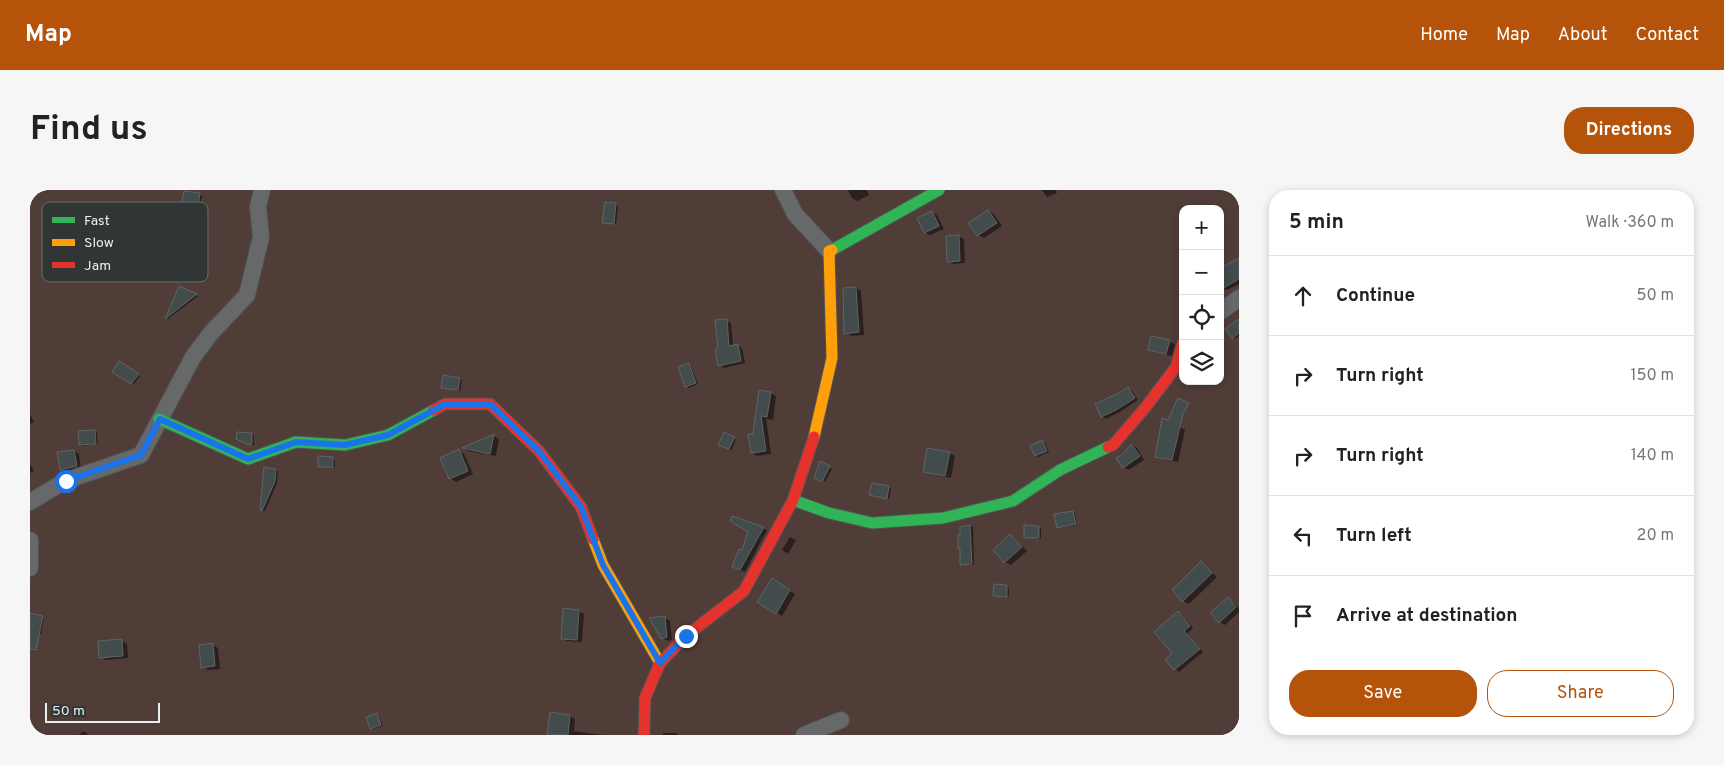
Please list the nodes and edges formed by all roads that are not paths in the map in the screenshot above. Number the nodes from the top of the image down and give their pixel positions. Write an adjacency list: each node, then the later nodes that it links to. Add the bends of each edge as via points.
1 (262, 190): 8 (street, via 258,207 261,237 247,295 193,357)
2 (783, 190): 4 (street, via 795,214)
3 (939, 190): 4 (street)
4 (829, 251): 9 (street, via 832,358 813,442)
5 (1239, 298): 6 (street)
6 (1224, 309)
7 (1179, 357): 9 (street, via 1176,367 1113,445 1060,470 1013,501 943,518 872,523)
8 (160, 419): 10 (street, via 141,455 66,481); 13 (street, via 248,459 296,442 345,445 388,435 445,404 490,404 539,451 581,507 603,565)
9 (793, 500): 13 (street, via 744,591 686,636)
10 (30, 502)
11 (30, 540): 12 (street)
12 (30, 568)
13 (660, 663): 15 (street, via 645,698)
14 (841, 720): 16 (street)
15 (644, 735)
16 (804, 735)

